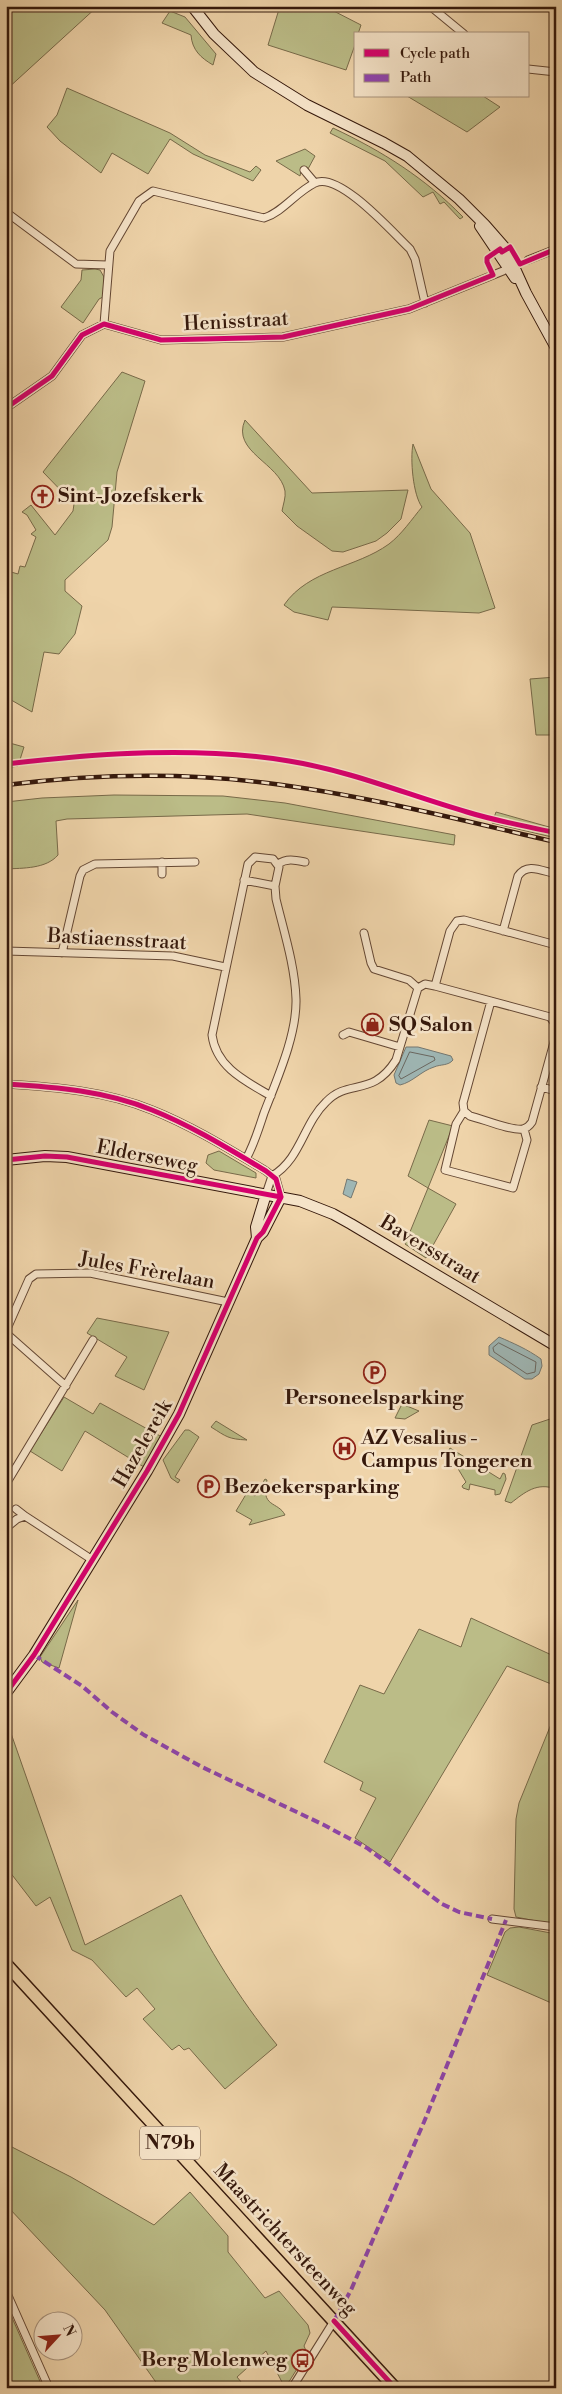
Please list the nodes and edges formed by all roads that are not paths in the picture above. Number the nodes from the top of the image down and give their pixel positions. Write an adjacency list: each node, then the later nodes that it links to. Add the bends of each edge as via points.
1 (192, 6): 9 (main road, via 214,34 254,72 307,104 407,156 442,183)
2 (430, 6): 3 (street)
3 (462, 32)
4 (530, 69): 5 (street)
5 (555, 73)
6 (304, 170): 7 (street)
7 (315, 183): 12 (street, via 264,218 161,192 146,194 110,251); 15 (street, via 329,182 359,198 410,249)
8 (6, 212): 12 (street, via 76,264)
9 (473, 215): 14 (main road); 14 (main road, via 506,249)
10 (556, 249): 11 (street)
11 (528, 260)
12 (108, 265): 16 (street)
13 (503, 271): 15 (street, Henisstraat)
14 (526, 294): 17 (main road)
15 (425, 303): 16 (street, Henisstraat, via 284,337 161,340)
16 (104, 324): 18 (street, via 82,335 52,376)
17 (556, 348)
18 (6, 408)
19 (162, 862): 20 (street); 23 (street); 31 (street, via 95,864 83,870)
20 (195, 862)
21 (305, 862): 22 (street, via 292,859)
22 (278, 864): 25 (street, via 273,859 252,858); 26 (street)
23 (162, 874)
24 (556, 874): 27 (street, via 529,867 521,871)
25 (244, 880): 26 (street); 32 (street)
26 (275, 886): 43 (street, via 296,1001 294,1027)
27 (503, 931): 29 (street); 33 (street, via 464,920 456,921)
28 (364, 933): 34 (street, via 374,969 409,980)
29 (556, 945)
30 (6, 951): 31 (street, Bastiaensstraat)
31 (62, 952): 32 (street, Bastiaensstraat, via 172,956)
32 (225, 967): 43 (street, via 214,1024 214,1046 225,1066)
33 (434, 986): 34 (street, via 425,984); 35 (street)
34 (418, 988): 39 (street)
35 (491, 1001): 36 (street, via 550,1017); 44 (street, via 462,1103)
36 (556, 1025)
37 (343, 1035): 39 (street, via 349,1032)
38 (556, 1035): 41 (street)
39 (400, 1047): 48 (street, via 396,1060 380,1079 368,1086 335,1094 326,1101 291,1160)
40 (6, 1084): 46 (street, via 73,1088 150,1108)
41 (541, 1087): 42 (street); 45 (street, via 532,1122)
42 (556, 1091)
43 (271, 1096): 46 (street)
44 (464, 1111): 45 (street, via 470,1116); 45 (street, via 456,1124 445,1170 513,1188 527,1140)
45 (524, 1129)
46 (246, 1159): 48 (street)
47 (6, 1160): 49 (main road, Elderseweg, via 66,1157)
48 (272, 1176): 49 (street); 50 (street)
49 (266, 1194): 50 (main road, Elderseweg); 51 (main road, Hazelereik, via 256,1227)
50 (281, 1197): 51 (main road, Hazelereik); 55 (main road, Baversstraat, via 333,1214)
51 (257, 1238): 52 (main road, Hazelereik)
52 (228, 1302): 53 (street, Jules Frèrelaan, via 90,1274 36,1274 29,1279); 61 (main road, Hazelereik, via 179,1414)
53 (6, 1332): 56 (street, Jules Frèrelaan)
54 (93, 1340): 56 (street)
55 (556, 1346)
56 (66, 1386): 57 (street)
57 (6, 1484)
58 (16, 1509): 59 (street)
59 (25, 1516): 60 (street); 61 (street)
60 (6, 1528)
61 (92, 1559): 62 (main road, Hazelereik, via 34,1655)
62 (6, 1693)
63 (492, 1918): 64 (street)
64 (556, 1928)
65 (6, 1964): 67 (main road, Maastrichtersteenweg / N79b)
66 (6, 2291): 68 (street)
67 (334, 2321): 69 (street); 70 (main road, Maastrichtersteenweg)
68 (49, 2388)
69 (292, 2388)
70 (395, 2388)

